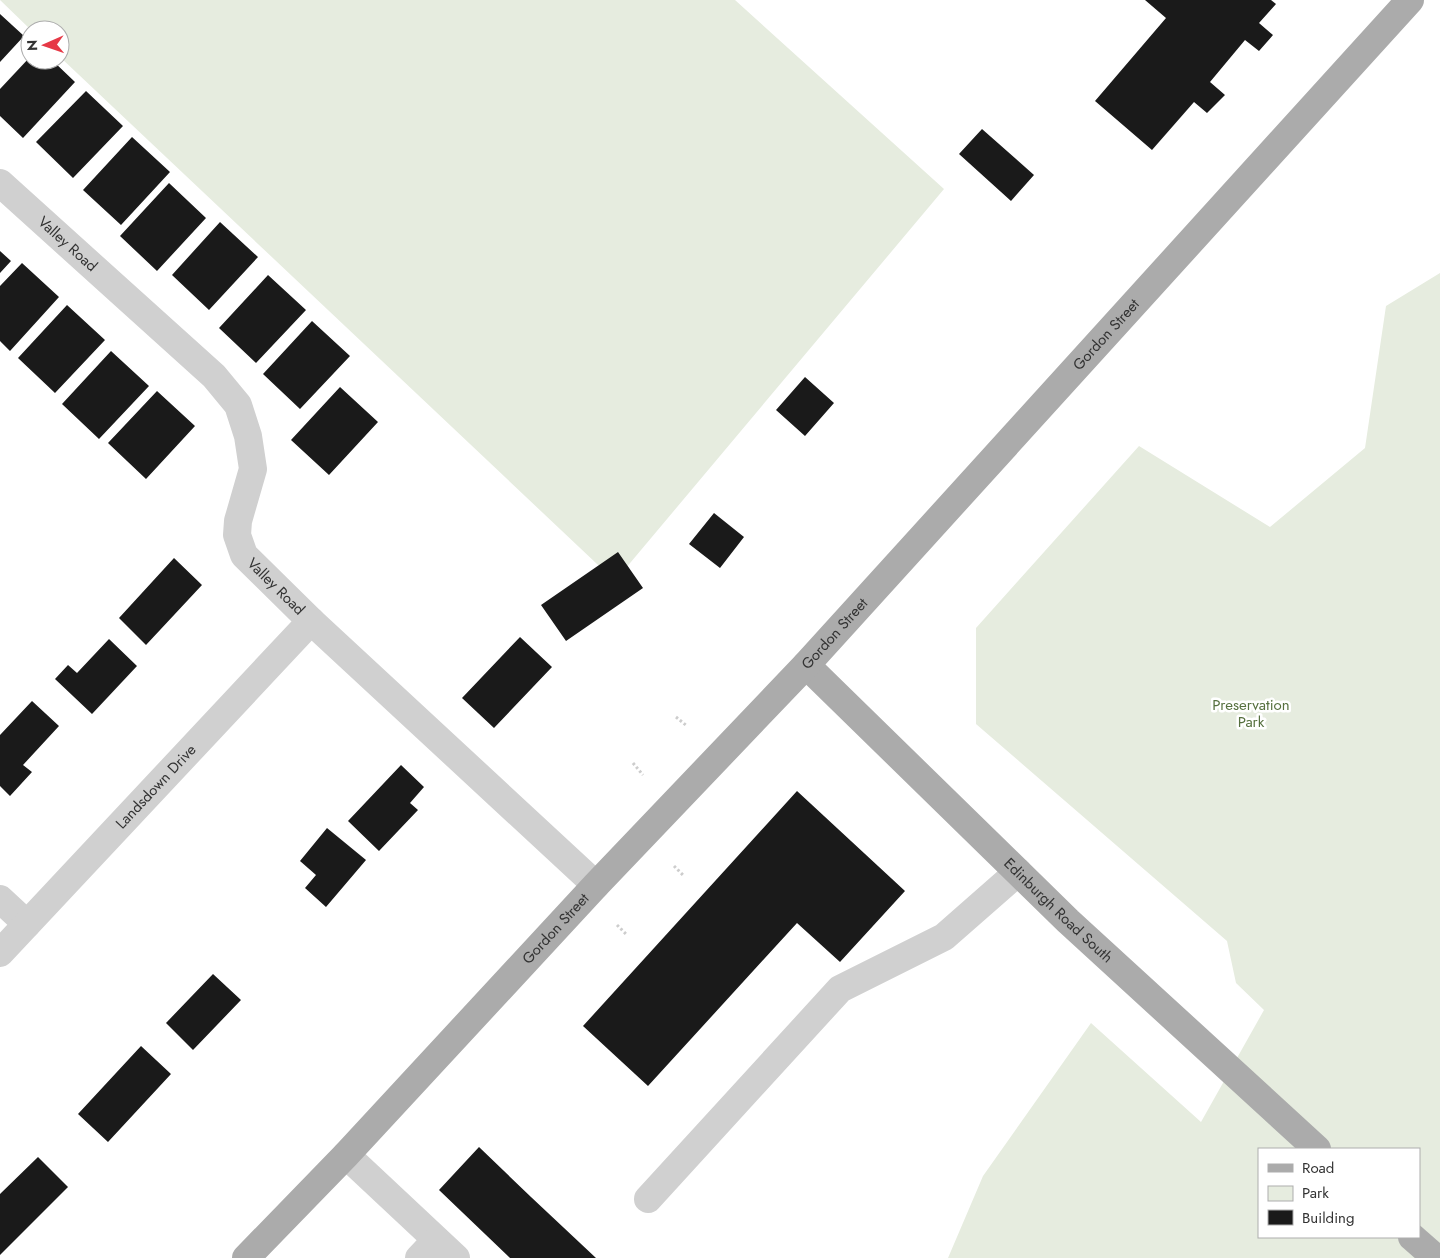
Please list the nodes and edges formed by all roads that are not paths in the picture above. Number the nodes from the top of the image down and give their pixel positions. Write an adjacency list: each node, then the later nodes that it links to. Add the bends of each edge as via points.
1 (1410, 0): 4 (main road, Gordon Street)
2 (0, 183): 3 (street, Valley Road, via 214,376 238,404 248,436 253,469 237,535 244,555)
3 (311, 621): 6 (street, Valley Road); 8 (street, Landsdown Drive)
4 (806, 665): 5 (main road, Edinburgh Road South); 6 (main road, Gordon Street)
5 (1018, 872): 10 (main road, Edinburgh Road South); 12 (street, via 944,936 840,989)
6 (596, 885): 11 (main road, Gordon Street)
7 (0, 899): 8 (street)
8 (26, 924): 9 (street, Landsdown Drive)
9 (0, 953)
10 (1316, 1148)
11 (346, 1155): 14 (street); 15 (main road, Gordon Street)
12 (648, 1199)
13 (1413, 1238): 16 (main road)
14 (437, 1252)
15 (246, 1258)
16 (1436, 1258)

